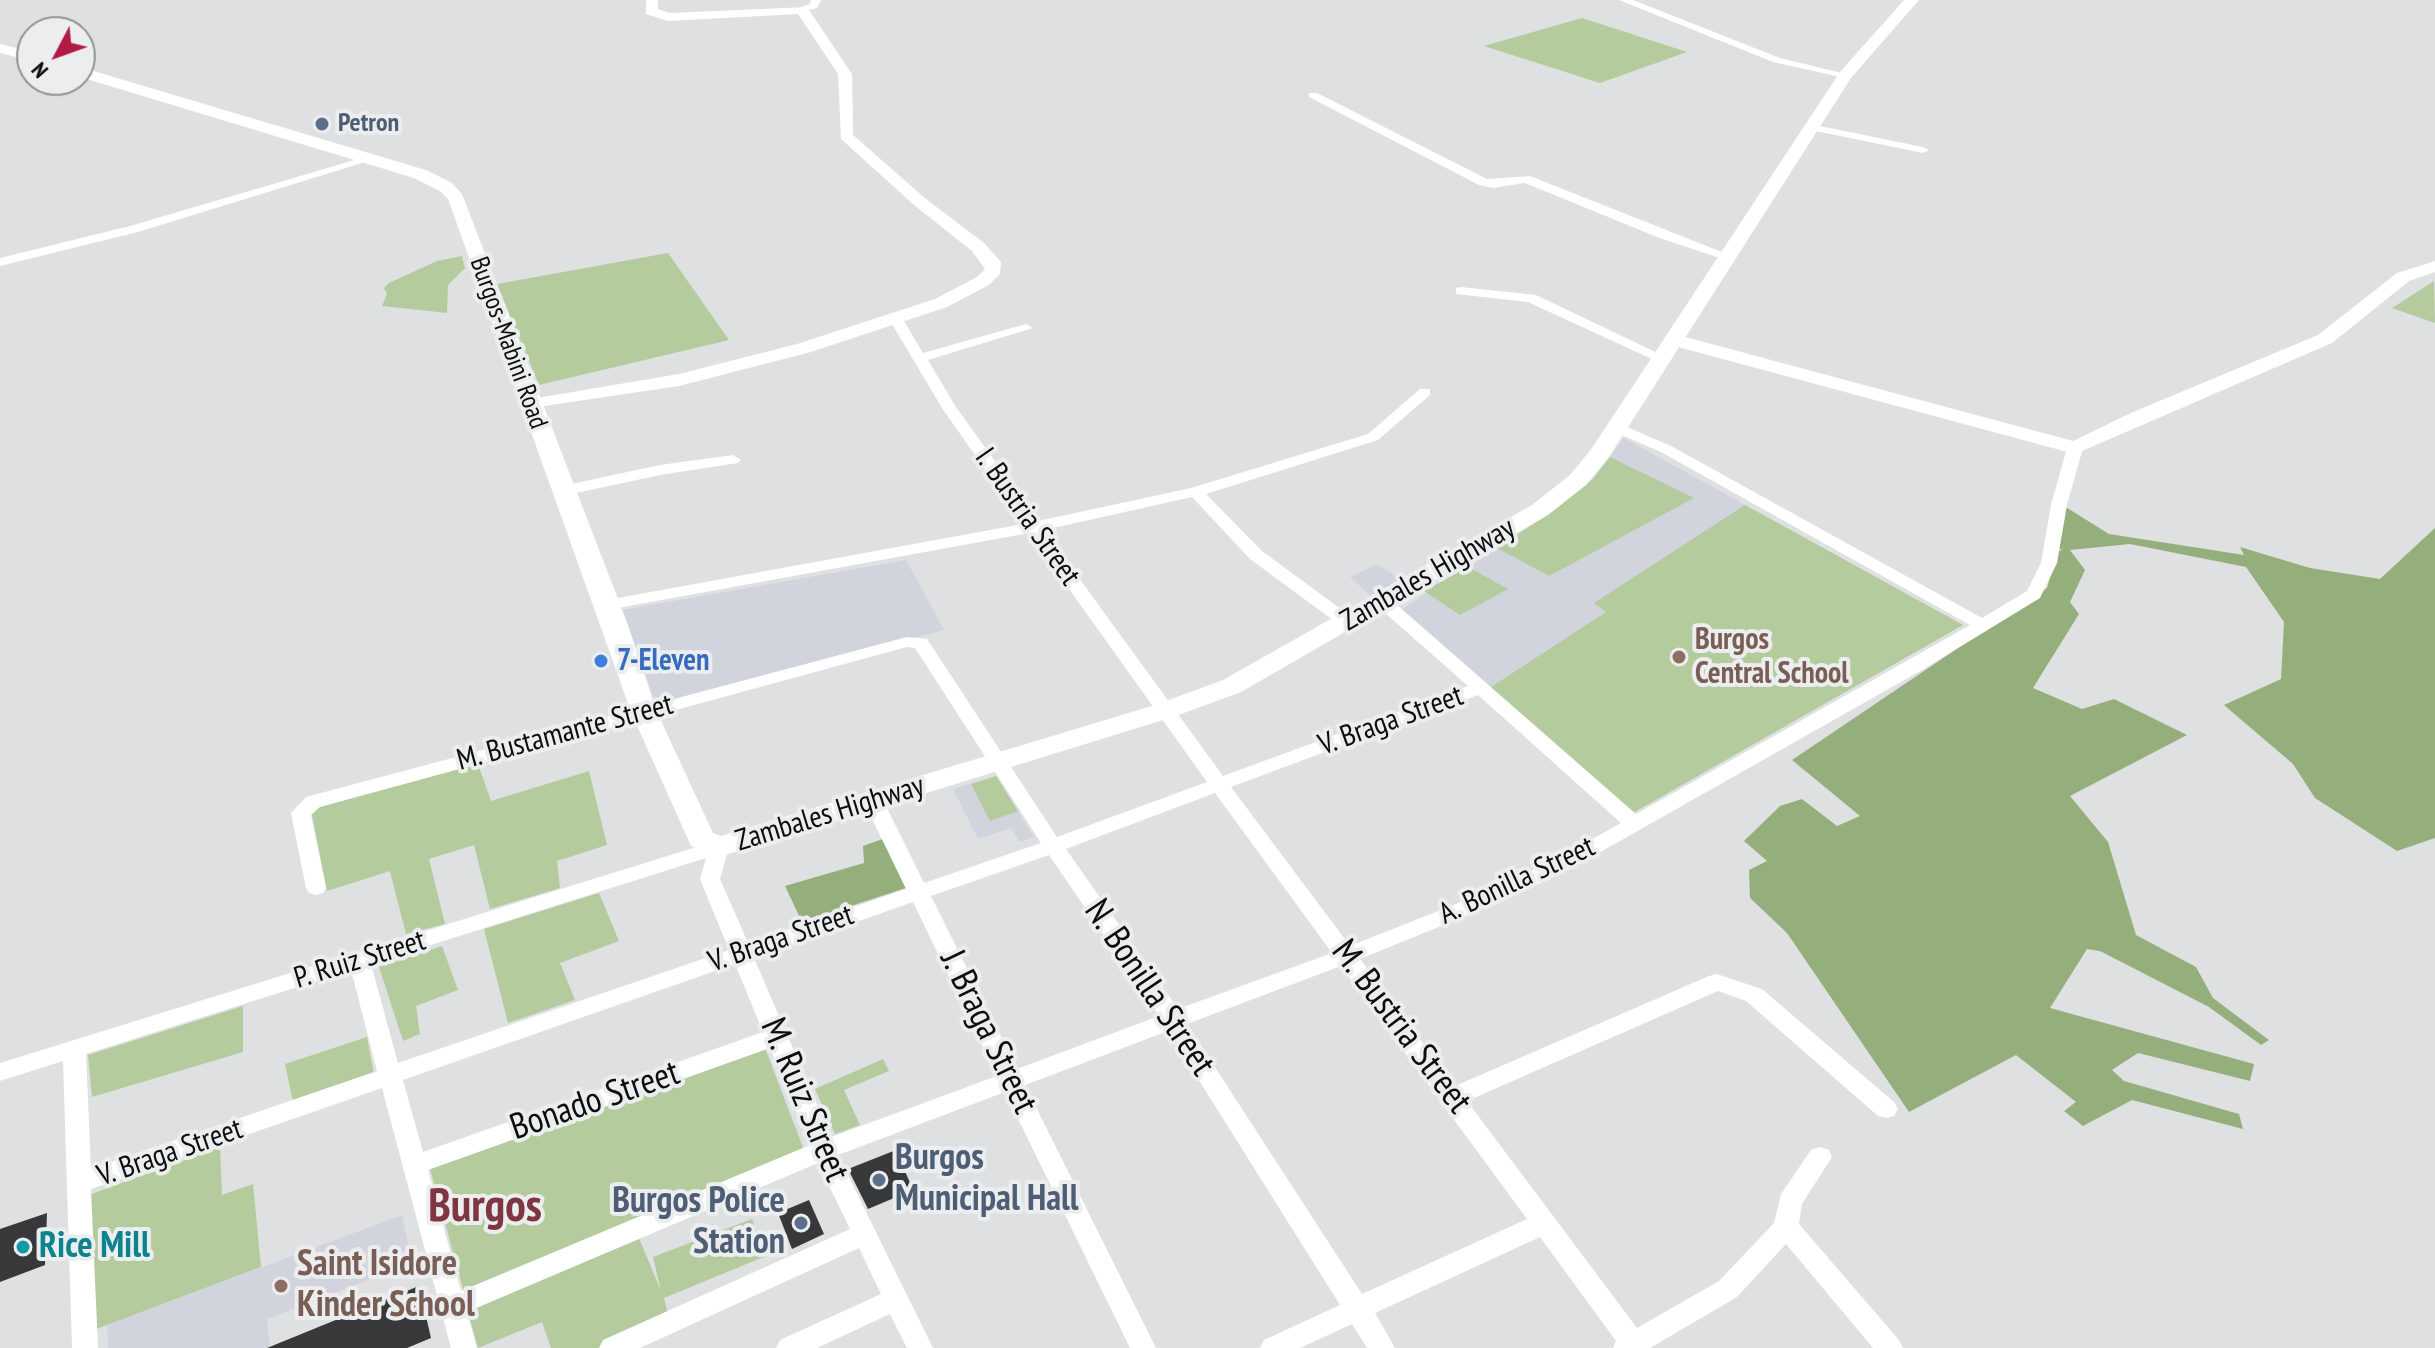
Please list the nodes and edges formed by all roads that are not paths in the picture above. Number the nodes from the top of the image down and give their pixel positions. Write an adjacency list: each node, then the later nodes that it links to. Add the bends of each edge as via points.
1 (652, 0): 4 (street, via 651,11 668,17)
2 (1624, 0): 5 (street, via 1777,60)
3 (1912, 0): 5 (main road, Zambales Highway)
4 (809, 5): 15 (street, via 845,74 846,136 992,262 994,270 983,281)
5 (1845, 75): 8 (main road, Zambales Highway)
6 (96, 77): 10 (main road, Burgos-Mabini Road)
7 (1313, 95): 11 (street, via 1483,182 1526,179)
8 (1810, 127): 9 (street); 11 (main road, Zambales Highway)
9 (1923, 150)
10 (369, 159): 12 (street, via 134,229); 20 (main road, Burgos-Mabini Road, via 420,174 456,198)
11 (1726, 256): 17 (main road, Zambales Highway)
12 (0, 262)
13 (2435, 266): 22 (street, via 2403,277 2325,339)
14 (1461, 291): 17 (street, via 1531,298)
15 (896, 319): 18 (street, I. Bustria Street); 20 (street, via 743,366)
16 (1026, 328): 18 (street)
17 (1667, 349): 21 (main road, Zambales Highway); 22 (street)
18 (920, 358): 26 (street, I. Bustria Street)
19 (1425, 392): 25 (street, via 1373,437)
20 (531, 405): 24 (main road, Burgos-Mabini Road)
21 (1617, 428): 27 (main road, Zambales Highway, via 1578,480 1540,510); 30 (street, via 1666,449)
22 (2075, 448): 30 (street, A. Bonilla Street, via 2042,583 2020,605)
23 (733, 460): 24 (street)
24 (562, 491): 28 (main road, Burgos-Mabini Road)
25 (1195, 492): 26 (street); 29 (street, via 1256,555)
26 (1034, 527): 28 (street); 33 (street, I. Bustria Street)
27 (1382, 601): 29 (main road, Zambales Highway); 32 (street)
28 (607, 605): 34 (main road, Burgos-Mabini Road)
29 (1347, 622): 33 (main road, Zambales Highway, via 1232,686)
30 (1984, 626): 38 (street, A. Bonilla Street)
31 (907, 642): 34 (street, M. Bustamante Street); 35 (street, N. Bonilla Street, via 926,647)
32 (1480, 688): 36 (street, V. Braga Street); 38 (street)
33 (1164, 711): 35 (main road, Zambales Highway); 36 (street, M. Bustria Street)
34 (644, 712): 40 (main road, Burgos-Mabini Road, via 701,839); 41 (street, M. Bustamante Street, via 313,802 301,813)
35 (1001, 762): 37 (main road, Zambales Highway); 39 (street, N. Bonilla Street)
36 (1217, 784): 39 (street, V. Braga Street); 44 (street, M. Bustria Street)
37 (874, 802): 40 (main road, Zambales Highway); 42 (street, J. Braga Street)
38 (1634, 823): 44 (street, A. Bonilla Street, via 1493,897)
39 (1053, 846): 42 (street, V. Braga Street); 46 (street, N. Bonilla Street)
40 (719, 847): 43 (street, M. Ruiz Street, via 710,879); 45 (street, P. Ruiz Street)
41 (316, 888)
42 (919, 893): 43 (street, V. Braga Street); 51 (street, J. Braga Street)
43 (742, 951): 47 (street, M. Ruiz Street); 50 (street, V. Braga Street)
44 (1348, 955): 46 (street, A. Bonilla Street); 52 (street, M. Bustria Street)
45 (359, 960): 48 (street, P. Ruiz Street); 50 (street)
46 (1173, 1020): 51 (street, A. Bonilla Street); 63 (street, N. Bonilla Street)
47 (776, 1037): 54 (street, M. Ruiz Street); 56 (street, Bonado Street)
48 (74, 1049): 49 (street, P. Ruiz Street); 57 (street)
49 (0, 1072)
50 (390, 1077): 56 (street); 57 (street, V. Braga Street)
51 (1011, 1079): 54 (street, A. Bonilla Street); 70 (street, J. Braga Street)
52 (1453, 1097): 53 (street, via 1717,982 1754,995); 58 (street, M. Bustria Street)
53 (1886, 1109)
54 (824, 1150): 60 (street, M. Ruiz Street); 62 (street, A. Bonilla Street)
55 (1820, 1157): 59 (street, via 1790,1201)
56 (413, 1165): 62 (street)
57 (80, 1183): 65 (street)
58 (1546, 1222): 63 (street); 64 (street, M. Bustria Street)
59 (1786, 1227): 64 (street, via 1728,1289); 73 (street)
60 (863, 1235): 61 (street, M. Ruiz Street); 67 (street)
61 (896, 1299): 68 (street); 69 (street, M. Ruiz Street)
62 (452, 1307): 66 (street)
63 (1358, 1309): 71 (street); 72 (street, N. Bonilla Street)
64 (1630, 1346)
65 (85, 1348)
66 (464, 1348)
67 (612, 1348)
68 (789, 1348)
69 (920, 1348)
70 (1143, 1348)
71 (1273, 1348)
72 (1382, 1348)
73 (1890, 1348)

